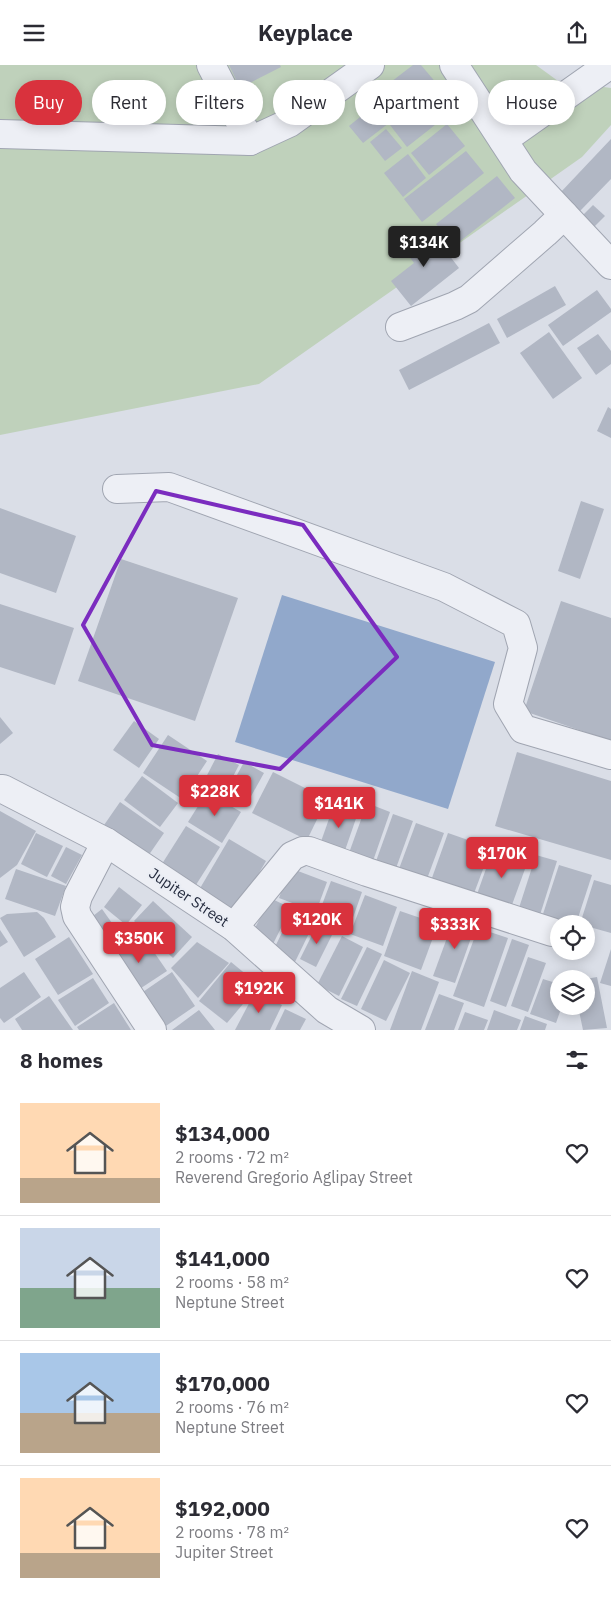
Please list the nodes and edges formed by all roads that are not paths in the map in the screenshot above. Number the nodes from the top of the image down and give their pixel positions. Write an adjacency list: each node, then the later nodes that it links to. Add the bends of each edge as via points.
1 (211, 65): 7 (street)
2 (370, 65): 7 (street, via 289,123)
3 (454, 65): 6 (street)
4 (609, 65): 6 (street)
5 (0, 135): 7 (street)
6 (503, 140): 8 (street, via 523,171)
7 (250, 141)
8 (564, 215): 9 (street); 10 (street, via 469,299)
9 (611, 265)
10 (400, 327)
11 (117, 489): 12 (street, via 169,487 444,587 516,625 523,649 508,704 523,729)
12 (611, 755)
13 (0, 789): 14 (street, Jupiter Street)
14 (106, 842): 15 (street, Jupiter Street); 17 (street, via 78,897 77,916)
15 (234, 927): 16 (street, via 292,856 303,851); 18 (street, Jupiter Street, via 327,1010)
16 (550, 931)
17 (152, 1030)
18 (361, 1030)

